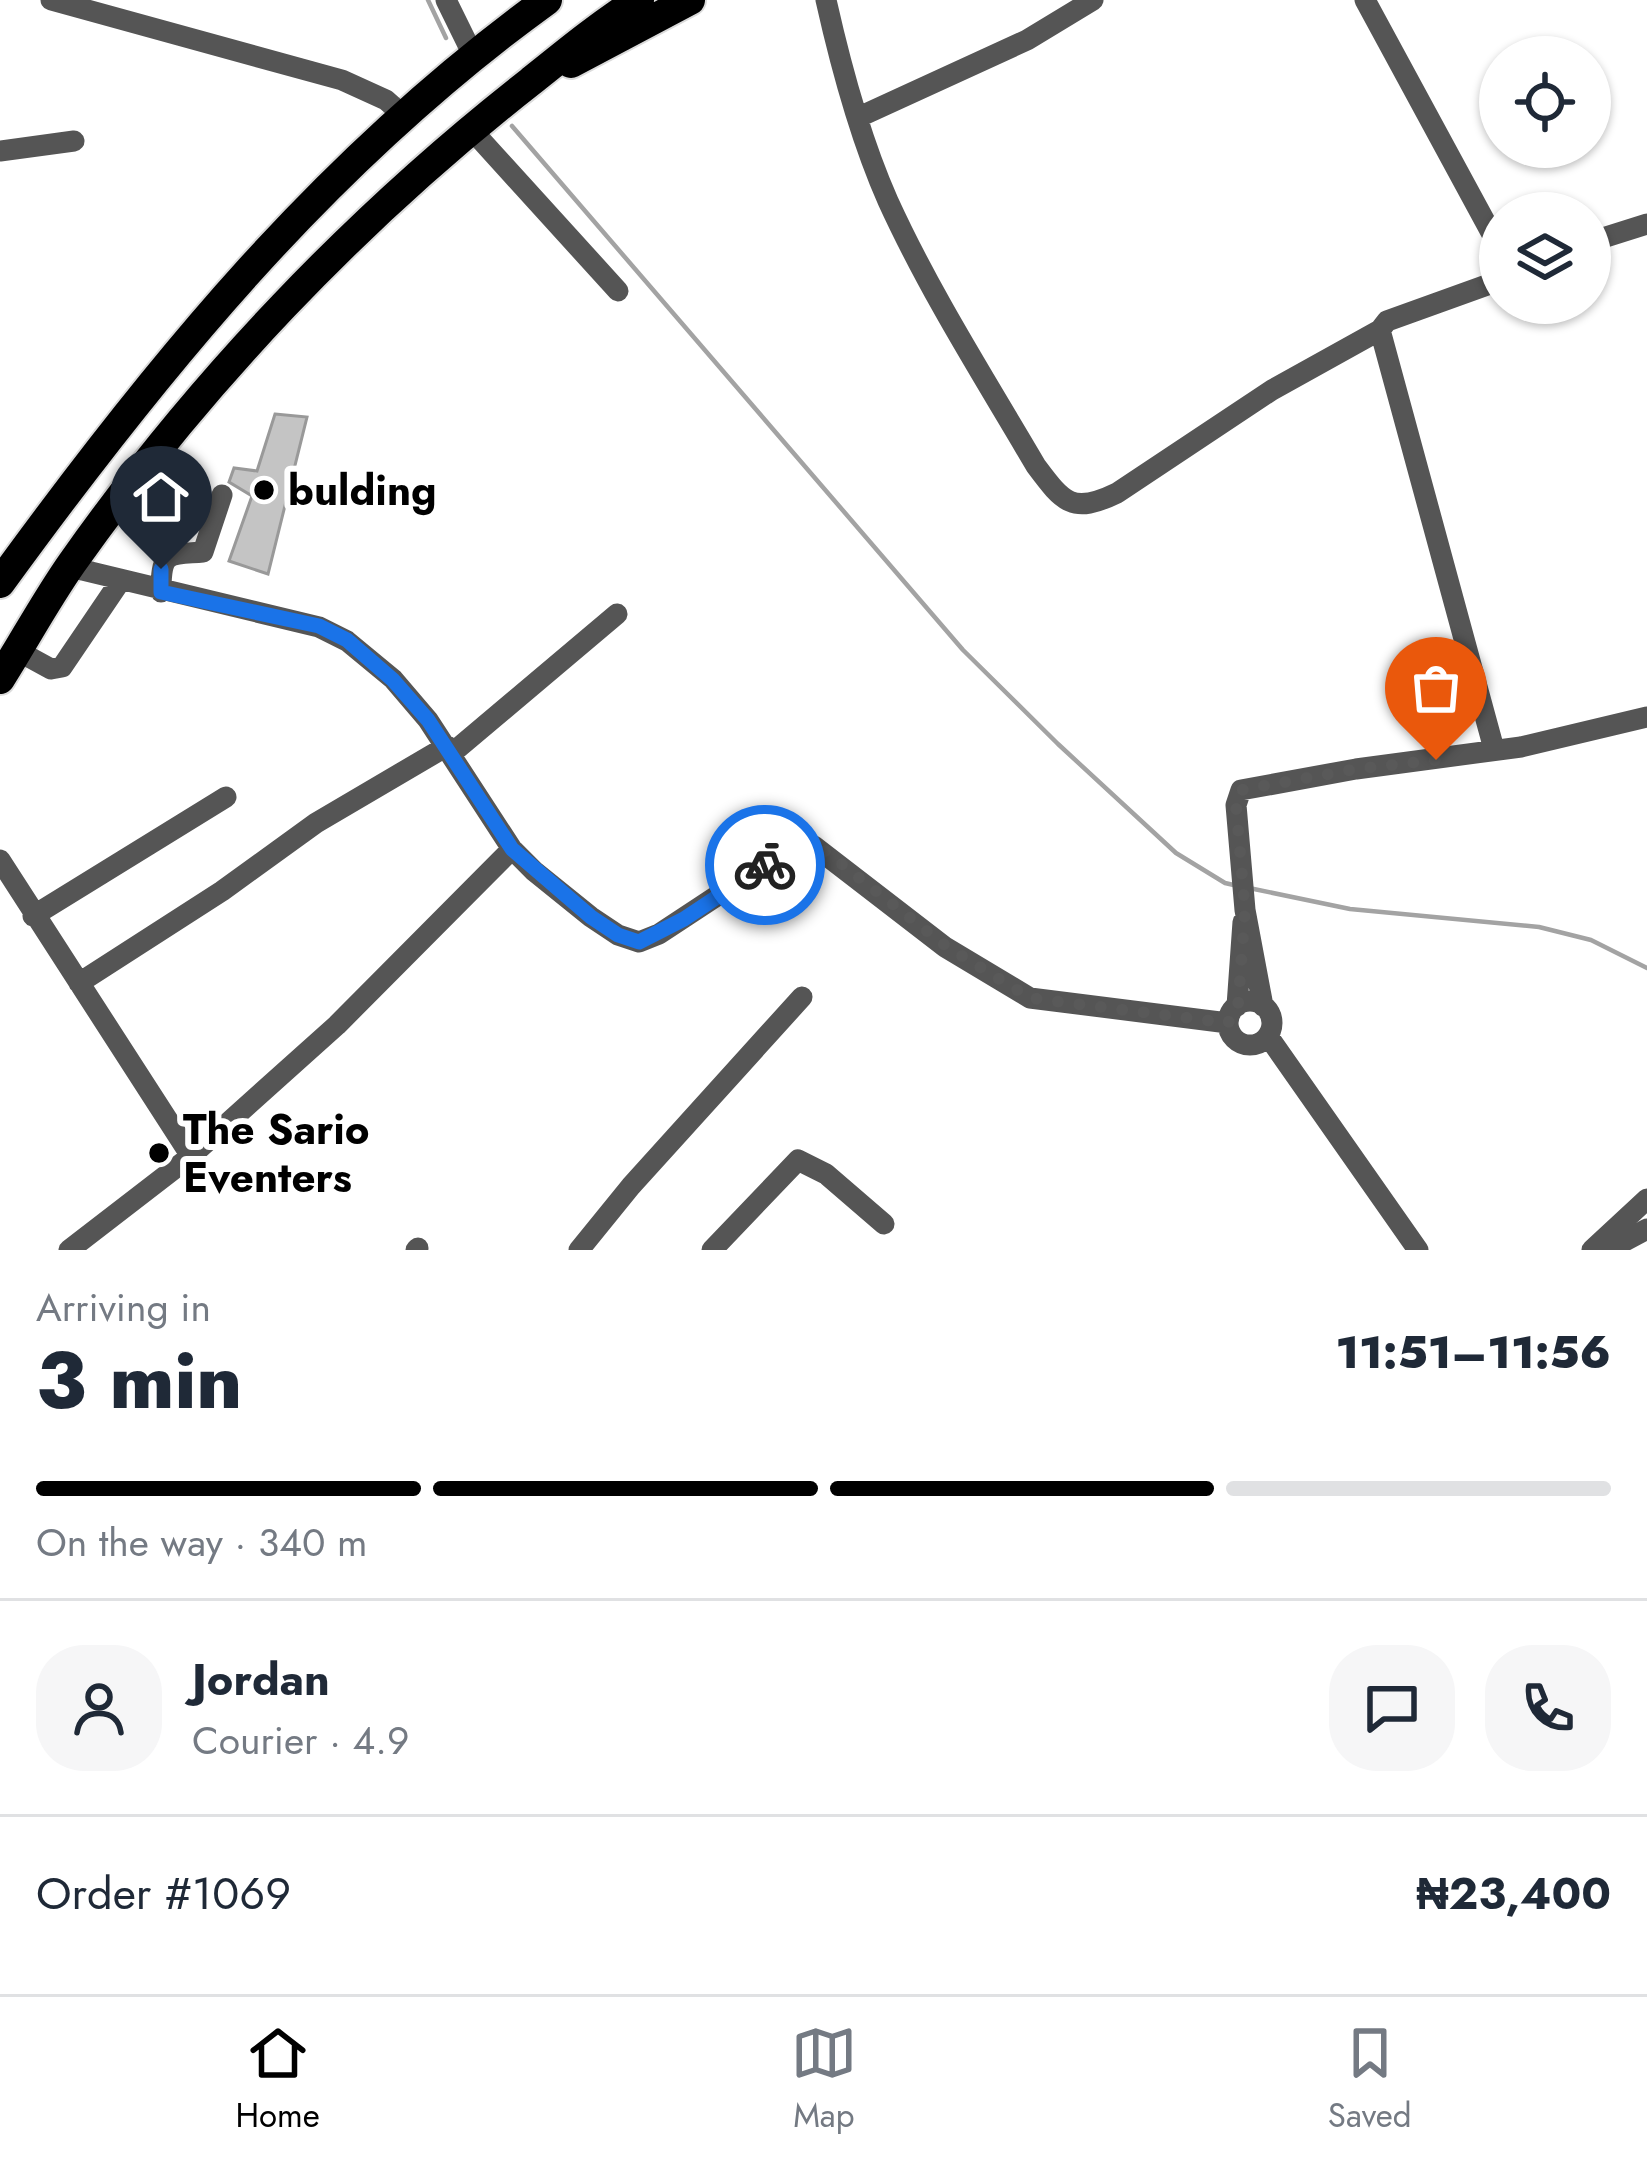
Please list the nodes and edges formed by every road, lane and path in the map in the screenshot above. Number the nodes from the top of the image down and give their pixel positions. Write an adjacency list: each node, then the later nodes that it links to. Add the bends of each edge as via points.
1 (52, 0): 11 (street, via 342,80)
2 (639, 0): 10 (highway)
3 (690, 0): 10 (highway)
4 (826, 0): 12 (street)
5 (1094, 0): 12 (street)
6 (1365, 0): 16 (street)
7 (451, 2): 9 (street)
8 (530, 6): 9 (highway)
9 (474, 57): 11 (highway)
10 (532, 80): 13 (highway)
11 (404, 116): 25 (highway, via 185,340)
12 (859, 117): 21 (street, via 913,253 1036,466 1074,505 1117,493)
13 (470, 128): 20 (street); 23 (highway, via 319,268 181,424)
14 (74, 141): 15 (street)
15 (0, 151)
16 (1479, 210)
17 (1647, 224): 18 (street)
18 (1611, 235)
19 (1479, 287): 21 (street, via 1397,316)
20 (618, 291)
21 (1380, 330): 31 (street)
22 (223, 495): 26 (street, via 203,552 170,556)
23 (70, 567): 24 (street); 28 (highway)
24 (121, 580): 26 (street); 28 (street, via 62,667)
25 (0, 583)
26 (161, 592): 32 (street, via 319,626 347,640 393,680)
27 (616, 614): 32 (street)
28 (17, 652): 29 (highway)
29 (0, 679)
30 (1647, 718): 31 (street)
31 (1494, 749): 36 (street, via 1241,790)
32 (449, 750): 34 (street); 38 (street, via 316,823)
33 (226, 797): 37 (street)
34 (512, 849): 41 (street, via 591,917 639,942 779,855 814,846 1030,998); 43 (street, via 338,1025)
35 (0, 860): 37 (street)
36 (1245, 910): 40 (street); 41 (street)
37 (33, 916): 38 (street)
38 (79, 982): 43 (street)
39 (802, 997): 48 (street)
40 (1263, 1006): 41 (street, via 1250,1002); 42 (street, via 1272,1023)
41 (1233, 1014): 42 (street, via 1232,1036 1244,1044)
42 (1268, 1036): 50 (street)
43 (191, 1156): 47 (street)
44 (1647, 1199): 51 (street)
45 (884, 1224): 49 (street, via 798,1160)
46 (1647, 1229): 52 (street)
47 (69, 1250)
48 (579, 1250)
49 (712, 1250)
50 (1418, 1250)
51 (1592, 1250)
52 (1608, 1250)

